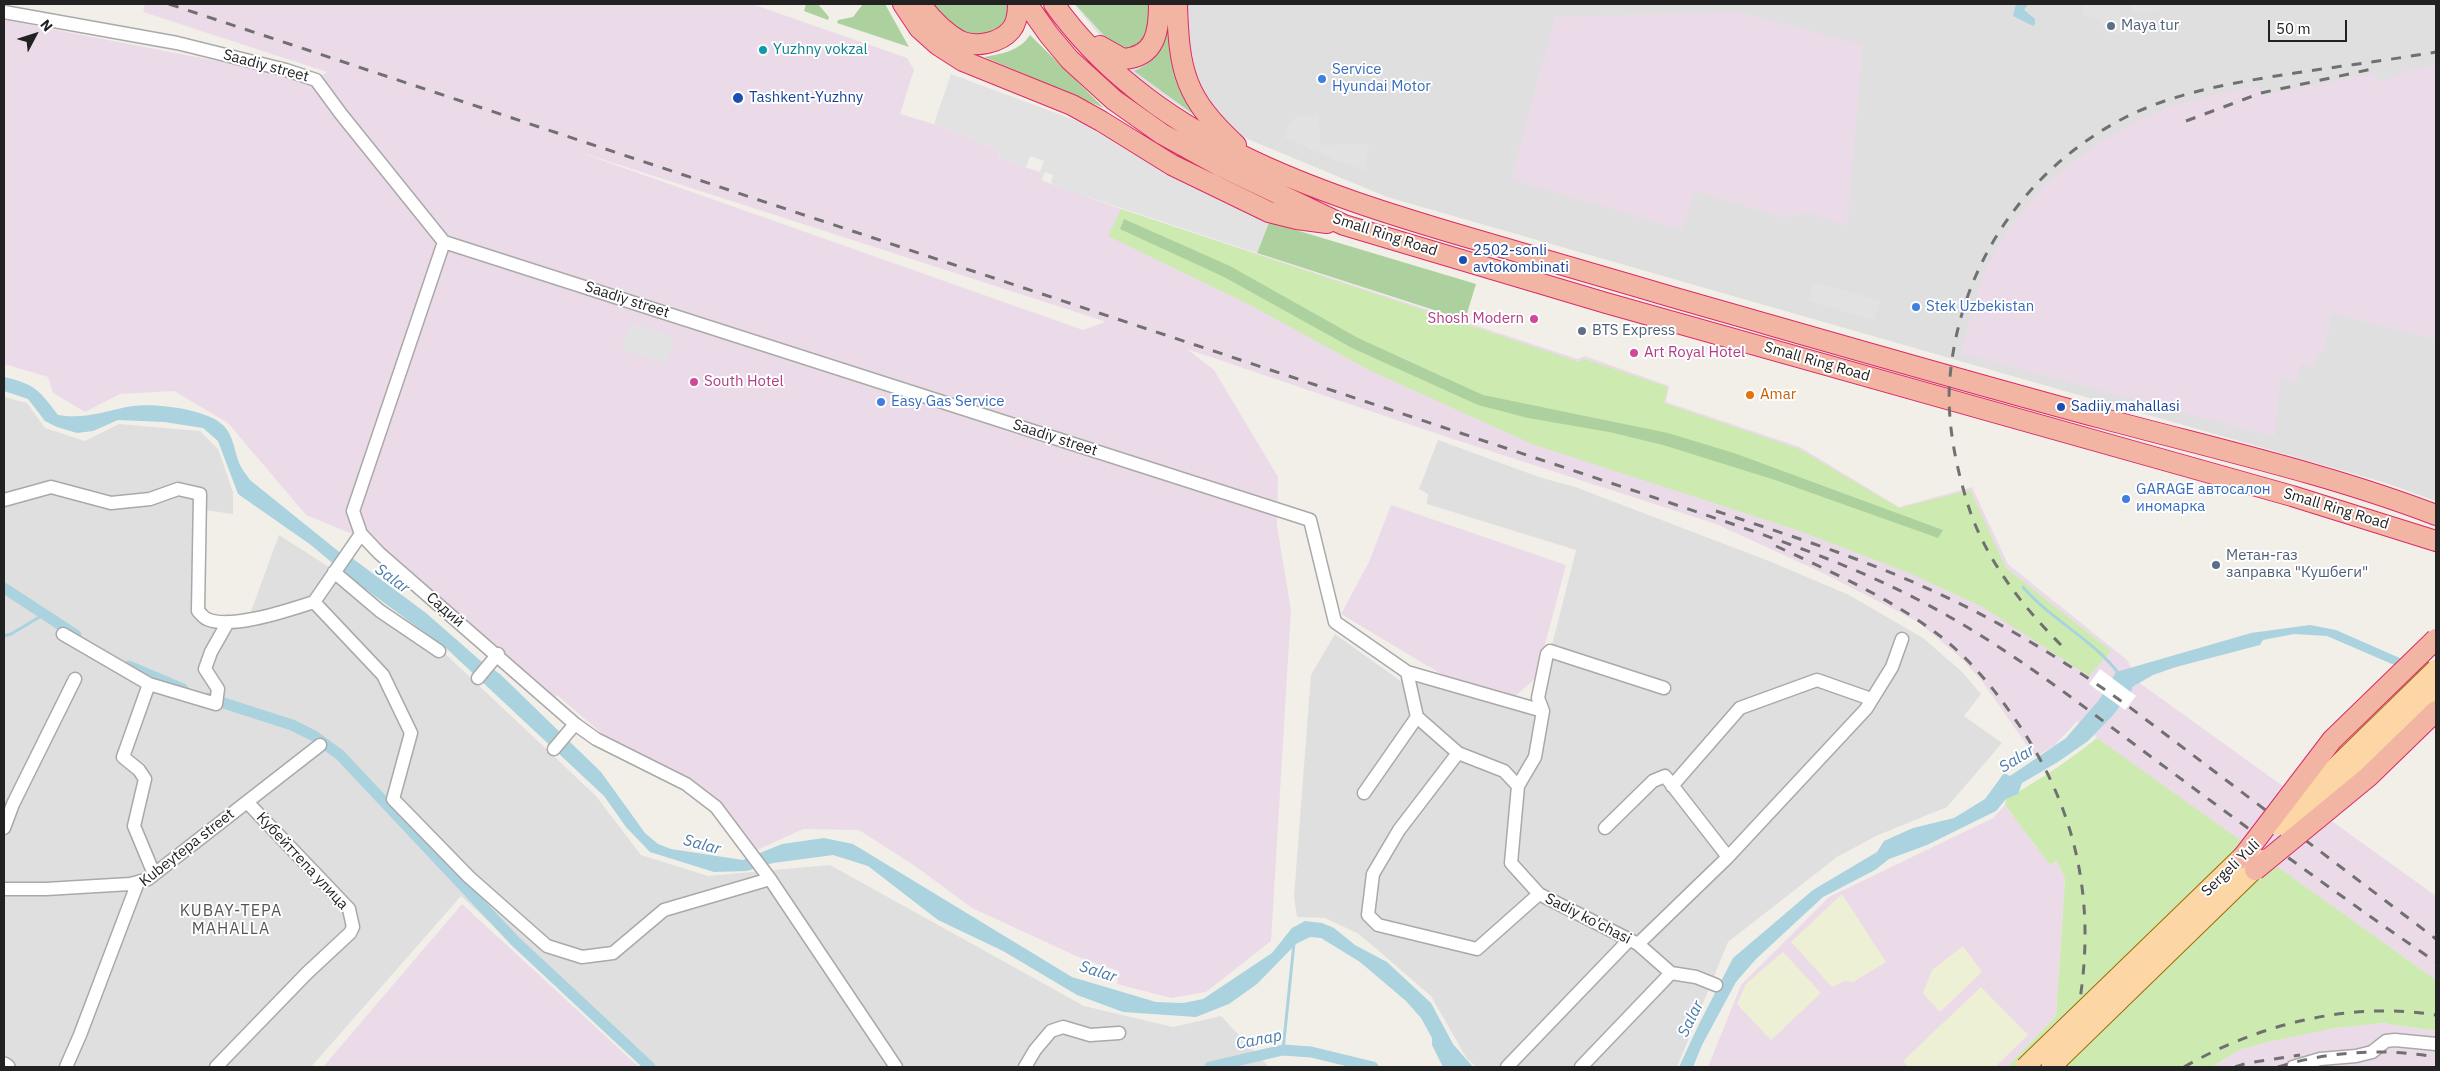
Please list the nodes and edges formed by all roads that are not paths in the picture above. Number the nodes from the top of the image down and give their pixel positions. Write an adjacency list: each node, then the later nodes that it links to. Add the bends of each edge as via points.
1 (903, 4): 10 (highway, via 919,28 963,61 1072,105 1172,165 1269,212)
2 (920, 4): 3 (highway, via 947,32 972,44 992,41 1006,34 1016,21)
3 (1018, 4)
4 (1027, 4): 10 (highway, Small Ring Road, via 1070,60 1141,120 1220,166)
5 (1160, 4): 7 (highway, via 1158,29 1153,42 1133,59 1114,55)
6 (1177, 4): 9 (highway, via 1180,55 1190,91 1211,120)
7 (1060, 11): 9 (highway, Small Ring Road, via 1094,50 1151,103)
8 (4, 12): 11 (street, Saadiy street, via 177,43 316,80)
9 (1254, 162): 12 (highway, Small Ring Road, via 1357,204)
10 (1344, 225): 13 (highway, Small Ring Road)
11 (444, 242): 19 (street, Садий, via 353,511); 31 (street, Saadiy street, via 1310,520 1335,622)
12 (1612, 280): 13 (highway); 14 (highway, Small Ring Road)
13 (1606, 302): 15 (highway, Small Ring Road)
14 (2085, 413): 15 (highway); 17 (highway, Small Ring Road, via 2309,474)
15 (2078, 435): 18 (highway, Small Ring Road)
16 (4, 500): 24 (street, via 51,487 111,503 150,500 178,489 200,494 198,611 207,619)
17 (2436, 515)
18 (2412, 532): 20 (highway, Small Ring Road); 21 (highway)
19 (361, 534): 22 (street); 29 (street, Садий)
20 (2436, 541)
21 (2436, 547)
22 (334, 571): 23 (street); 28 (street, via 380,611)
23 (314, 602): 24 (street, via 272,616); 55 (street, via 383,675 411,733 394,799 469,877 547,946 582,957 613,953 664,910)
24 (228, 622): 34 (street, via 205,669 218,689 216,704)
25 (62, 634): 34 (street)
26 (1902, 639): 38 (street, Sadiy ko'chasi, via 1892,667)
27 (2436, 639): 53 (highway, bridge, via 2332,740)
28 (439, 650)
29 (498, 654): 32 (street); 42 (street, Садий)
30 (2436, 667): 37 (highway, bridge)
31 (1407, 672): 39 (street); 41 (street)
32 (478, 678)
33 (75, 679): 50 (street, via 20,788)
34 (149, 684): 54 (street, via 123,757 145,779 134,826)
35 (1664, 688): 39 (street, via 1550,651 1538,698)
36 (2436, 690): 53 (main road, Sergeli Yuli, bridge, via 2309,812)
37 (2408, 695): 53 (main road, Sergeli Yuli, bridge)
38 (1871, 699): 47 (street, via 1817,680 1740,708); 52 (street, Sadiy ko'chasi, via 1866,709)
39 (1543, 711): 46 (street, via 1535,757)
40 (2436, 711): 53 (highway, bridge, via 2368,777)
41 (1418, 717): 45 (street); 48 (street)
42 (575, 724): 44 (street); 55 (street, Садий, via 596,740 686,784 716,807)
43 (320, 745): 49 (street, Kubeytepa street)
44 (554, 749)
45 (1458, 752): 46 (street, via 1504,771); 58 (street, via 1399,830 1373,874 1368,915 1378,925 1477,949)
46 (1518, 786): 58 (street, Sadiy ko'chasi, via 1512,863)
47 (1672, 786): 51 (street, via 1665,776 1653,781); 52 (street)
48 (1364, 793)
49 (247, 802): 54 (street, Kubeytepa street); 67 (street, Кубейттепа улица, via 349,909 353,921 350,933)
50 (4, 828)
51 (1605, 828)
52 (1728, 857): 59 (street, Sadiy ko'chasi)
53 (2248, 864): 72 (main road, Sergeli Yuli, bridge); 73 (main road, Sergeli Yuli, bridge)
54 (154, 874): 56 (street, Kubeytepa street)
55 (767, 874): 68 (street, Садий)
56 (138, 882): 57 (street); 66 (street, Kubeytepa street)
57 (4, 889)
58 (1539, 894): 59 (street, Sadiy ko'chasi)
59 (1634, 942): 60 (street, Sadiy ko'chasi); 70 (street)
60 (1671, 973): 61 (street, via 1696,977); 71 (street)
61 (1716, 985)
62 (1119, 1034): 69 (street, via 1090,1035 1064,1028 1051,1031)
63 (2436, 1044): 74 (street, via 2386,1041 2372,1052)
64 (4, 1065): 65 (street)
65 (7, 1067)
66 (66, 1067)
67 (216, 1067)
68 (896, 1067)
69 (1025, 1067)
70 (1507, 1067)
71 (1581, 1067)
72 (2025, 1067)
73 (2052, 1067)
74 (2293, 1067)

